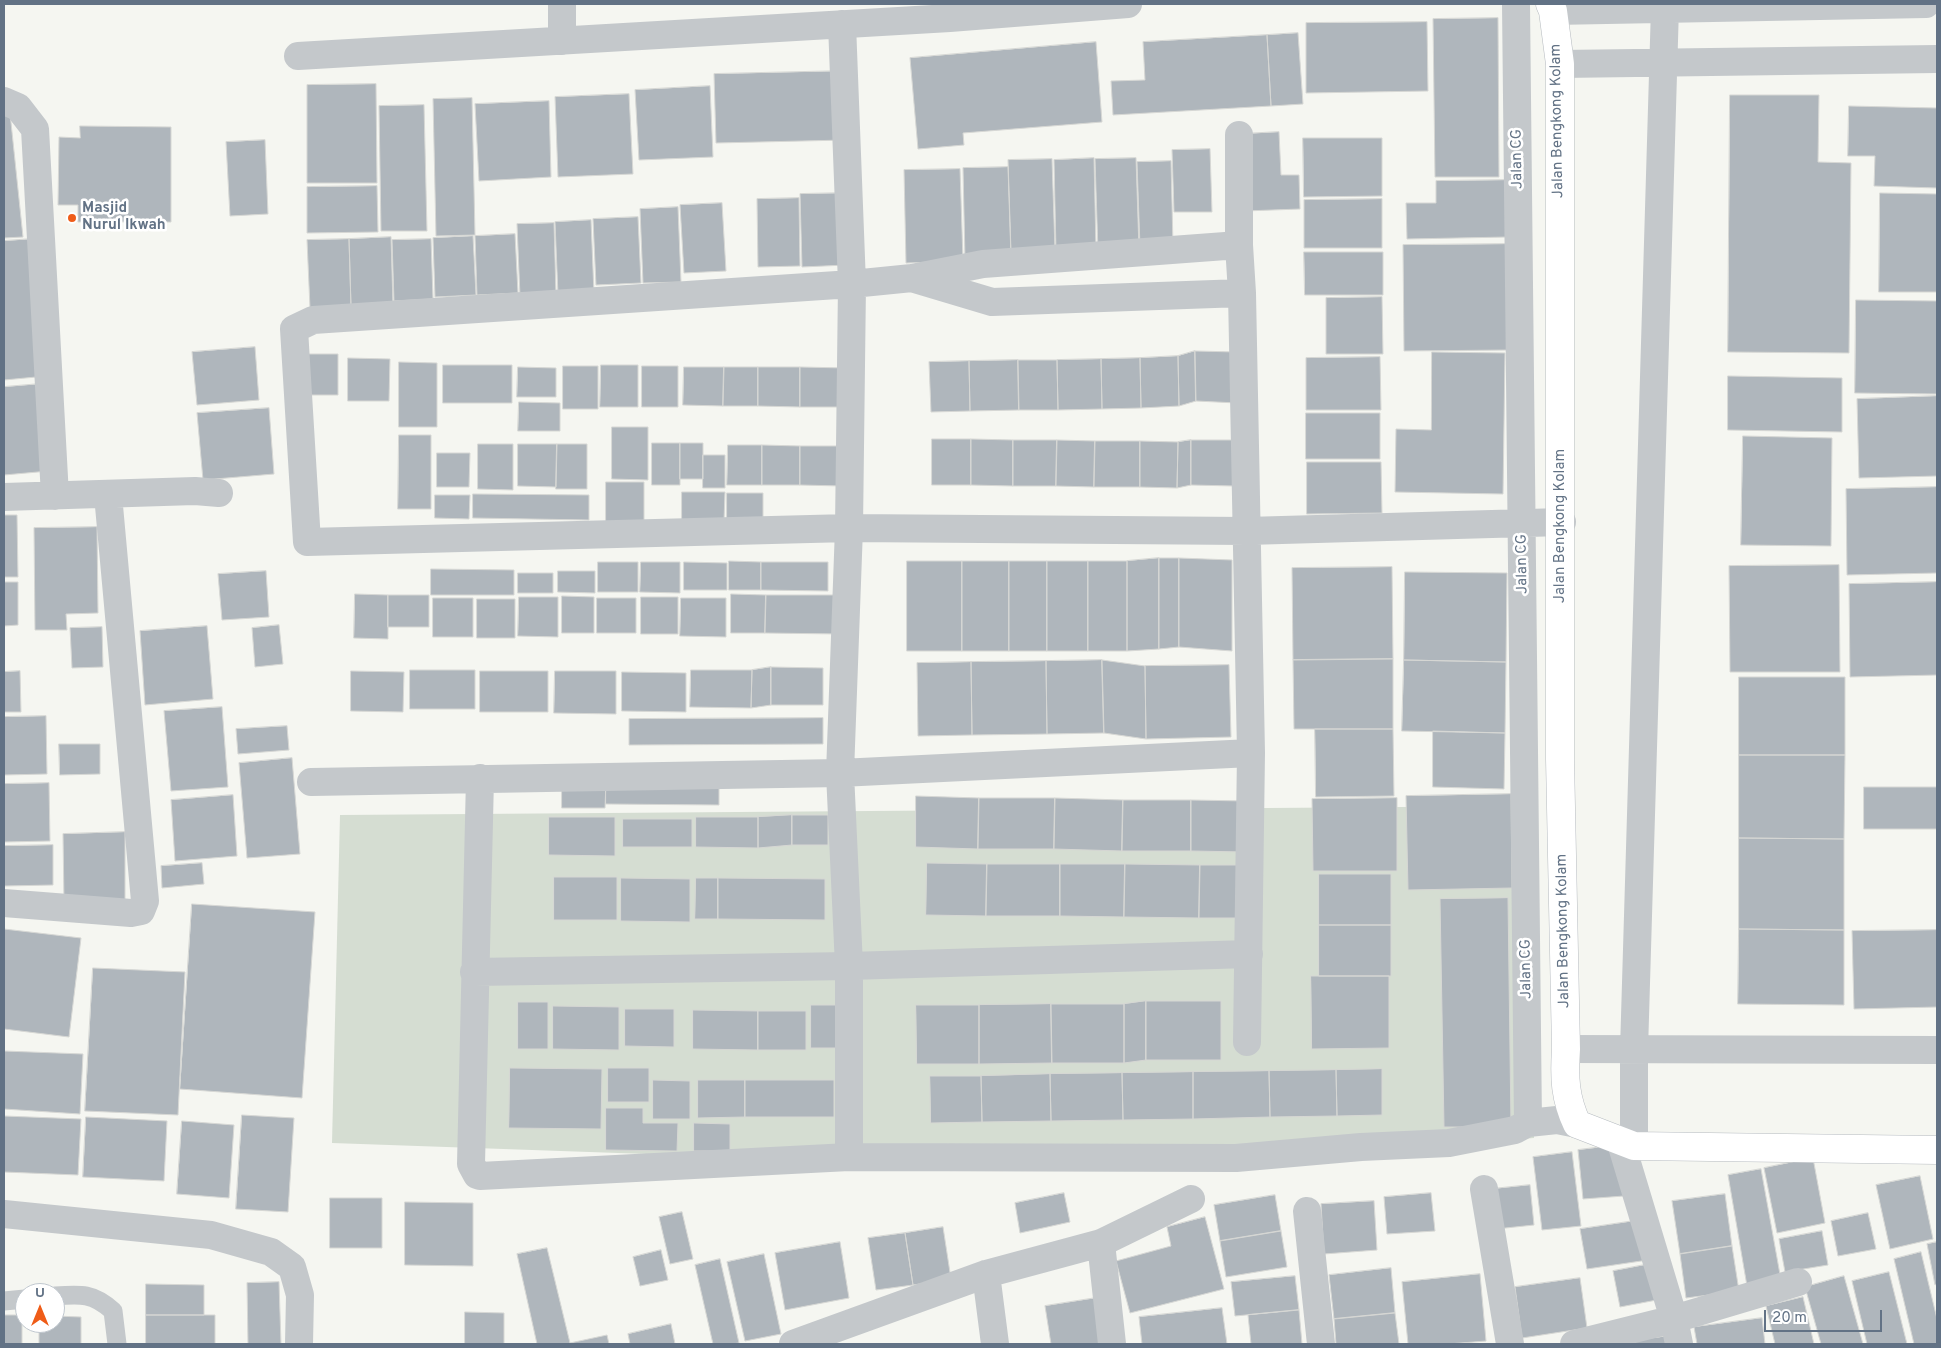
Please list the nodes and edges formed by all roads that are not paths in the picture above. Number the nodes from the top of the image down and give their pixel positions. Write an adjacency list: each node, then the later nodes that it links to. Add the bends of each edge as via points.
1 (562, 4): 8 (street)
2 (1128, 4): 7 (street)
3 (1516, 4): 24 (street, Jalan CG)
4 (1926, 4): 6 (street)
5 (1551, 7): 6 (street); 12 (street, Jalan Bengkong Kolam)
6 (1665, 7): 11 (street)
7 (842, 24): 8 (street); 17 (street)
8 (562, 41): 9 (street)
9 (298, 56)
10 (1937, 59): 11 (street)
11 (1665, 63): 12 (street); 37 (street)
12 (1560, 64): 23 (street, Jalan Bengkong Kolam)
13 (4, 101): 21 (street, via 18,107 35,129)
14 (1239, 135): 15 (street)
15 (1239, 245): 16 (street, via 983,264); 18 (street)
16 (912, 278): 17 (street); 18 (street, via 992,302)
17 (852, 284): 25 (street); 25 (street, via 334,317 313,320 294,329 308,542)
18 (1242, 293): 26 (street)
19 (219, 493): 20 (street)
20 (108, 495): 21 (street); 31 (street, via 145,901 141,911 130,913)
21 (54, 496): 22 (street)
22 (4, 497)
23 (1562, 522): 24 (street); 36 (street, Jalan Bengkong Kolam, via 1560,759)
24 (1522, 524): 26 (street); 39 (street, Jalan CG)
25 (849, 528): 26 (street); 28 (street)
26 (1247, 531): 27 (street)
27 (1251, 753): 28 (street); 32 (street)
28 (840, 773): 29 (street); 33 (street)
29 (480, 778): 30 (street); 34 (street)
30 (311, 782)
31 (4, 903)
32 (1249, 954): 33 (street); 35 (street)
33 (849, 966): 34 (street); 43 (street)
34 (474, 972): 43 (street, via 471,1164 476,1175)
35 (1247, 1042)
36 (1566, 1049): 37 (street); 40 (street, Jalan Bengkong Kolam, via 1566,1095)
37 (1634, 1050): 38 (street); 41 (street)
38 (1937, 1050)
39 (1528, 1123): 40 (street, via 1557,1120); 43 (street, via 1514,1130 1449,1144 1361,1147 1236,1158)
40 (1578, 1124): 41 (street)
41 (1628, 1144): 42 (street); 52 (street)
42 (1937, 1150)
43 (849, 1156)
44 (1484, 1189): 59 (street)
45 (1192, 1200): 48 (street)
46 (1307, 1211): 58 (street)
47 (4, 1214): 54 (street, via 211,1235 271,1252 292,1267 300,1295)
48 (1101, 1243): 49 (street); 57 (street)
49 (986, 1274): 55 (street); 56 (street)
50 (1798, 1282): 52 (street)
51 (65, 1295): 53 (lane, via 98,1298 113,1311)
52 (1676, 1332): 60 (street)
53 (117, 1344)
54 (299, 1344)
55 (793, 1344)
56 (995, 1344)
57 (1112, 1344)
58 (1321, 1344)
59 (1510, 1344)
60 (1574, 1344)

